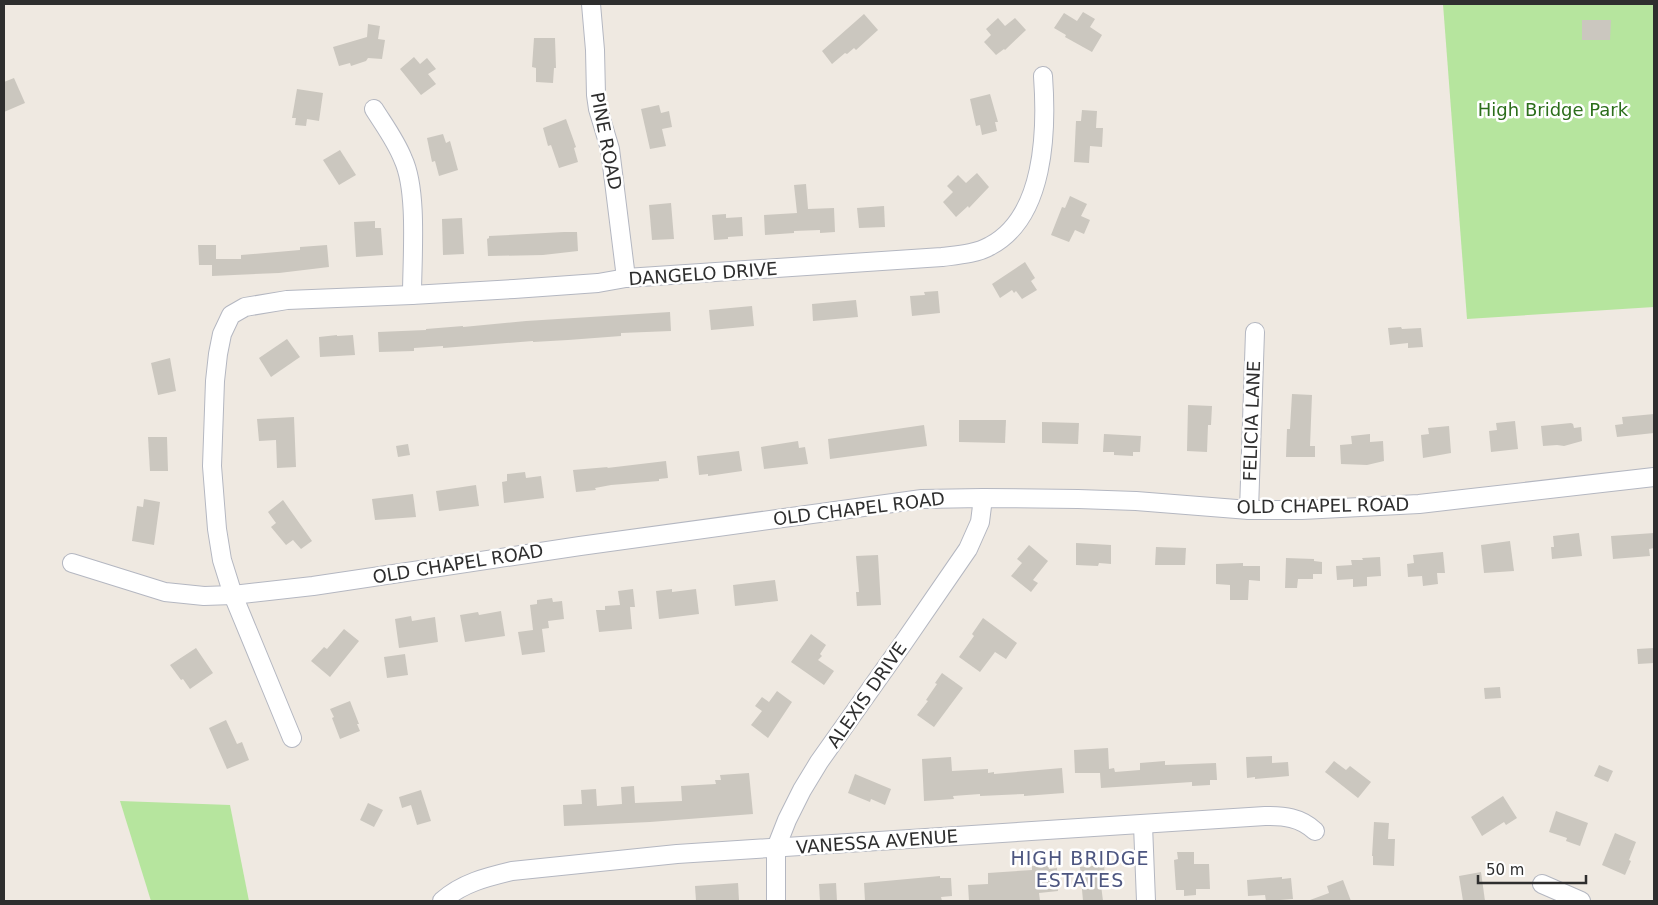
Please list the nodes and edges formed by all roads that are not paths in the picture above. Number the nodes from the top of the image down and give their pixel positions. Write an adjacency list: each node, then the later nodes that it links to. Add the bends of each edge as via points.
1 (591, 4): 4 (street, PINE ROAD, via 596,95 610,149)
2 (1044, 76): 4 (street, DANGELO DRIVE, via 1041,162 1031,195 1009,233 990,246 942,257)
3 (374, 109): 5 (street, via 404,159 409,179)
4 (626, 278): 5 (street, DANGELO DRIVE, via 598,283)
5 (412, 295): 11 (street, DANGELO DRIVE, via 287,300 245,307 227,321 218,354 212,466 222,560)
6 (1255, 332): 9 (street, FELICIA LANE)
7 (1654, 477): 9 (street, OLD CHAPEL ROAD, via 1419,504)
8 (984, 498): 9 (street, OLD CHAPEL ROAD, via 1136,501); 11 (street, OLD CHAPEL ROAD, via 922,500); 15 (street, ALEXIS DRIVE, via 980,522 968,549 819,762)
9 (1249, 510)
10 (72, 564): 11 (street, OLD CHAPEL ROAD, via 165,592)
11 (233, 595): 12 (street)
12 (292, 738)
13 (1143, 825): 14 (street, VANESSA AVENUE, via 1277,816 1303,822); 15 (street, VANESSA AVENUE); 19 (street)
14 (1315, 831)
15 (776, 848): 17 (street, VANESSA AVENUE, via 512,871 475,881); 18 (street, ALEXIS DRIVE)
16 (1542, 884): 20 (street)
17 (442, 901)
18 (776, 901)
19 (1146, 901)
20 (1580, 901)

